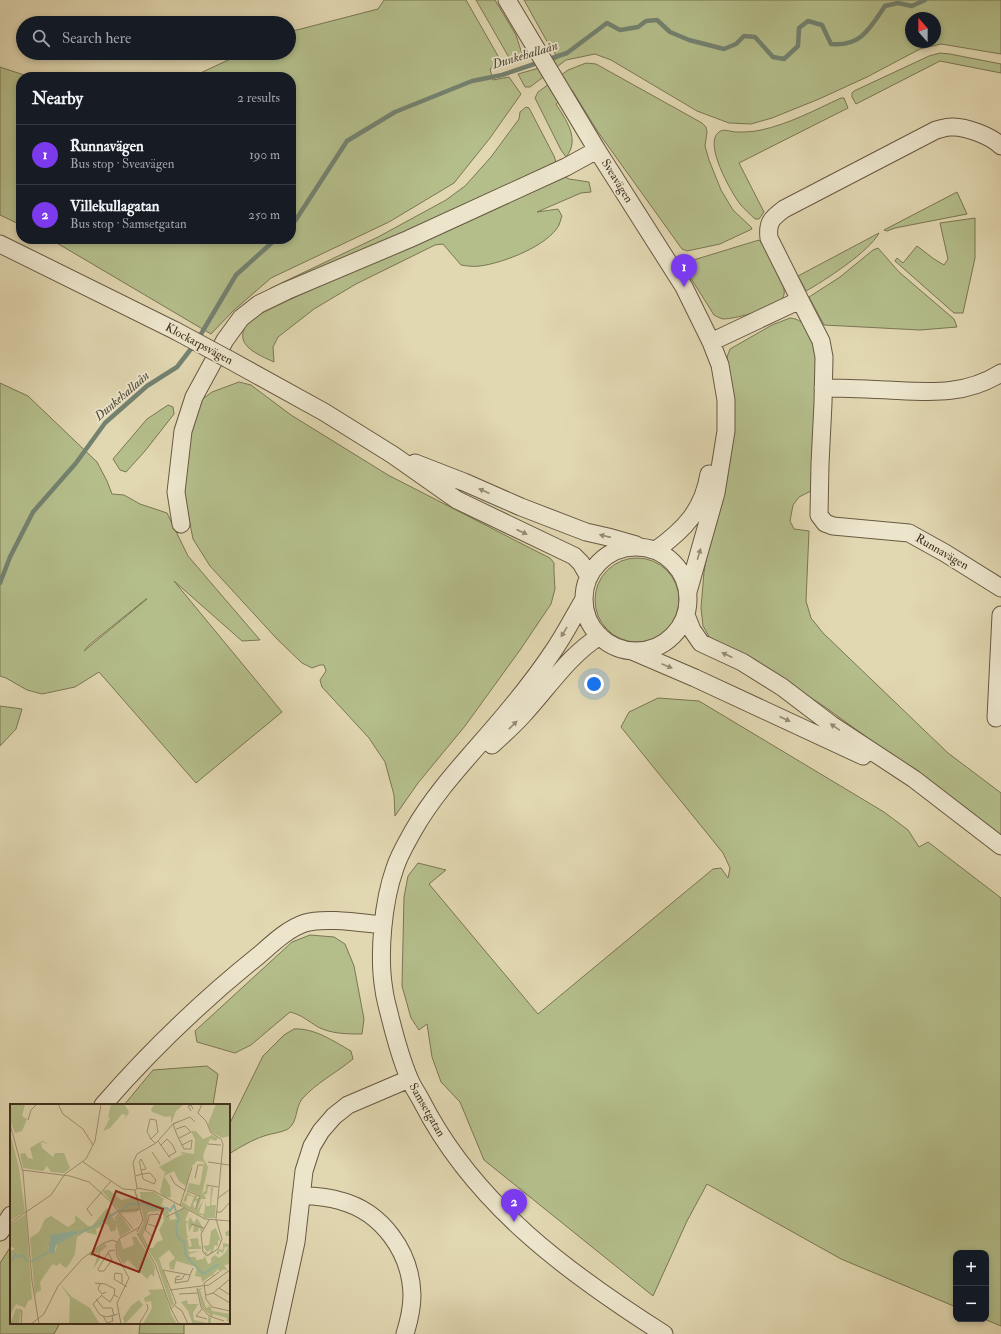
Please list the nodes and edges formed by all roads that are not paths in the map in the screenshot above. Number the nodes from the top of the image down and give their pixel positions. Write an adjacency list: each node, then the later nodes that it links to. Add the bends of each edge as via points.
1 (508, 0): 3 (street, Sveavägen)
2 (1001, 146): 5 (street, Runnavägen, via 968,130 952,127 936,130 772,218 768,229 769,238)
3 (597, 150): 6 (street, Sveavägen, via 684,286); 11 (street, via 566,167 409,239 286,291 260,304 241,318 212,362 194,397 183,431 176,492)
4 (0, 244): 10 (street, Klockarpsvägen, bridge, via 176,331 324,412)
5 (800, 300): 6 (street); 9 (street, Runnavägen, via 821,340 824,356)
6 (711, 342): 7 (street, Sveavägen)
7 (720, 365): 12 (street, via 716,434 707,487 694,516 675,536); 15 (street, one-way to 7, via 716,493 726,431 726,400)
8 (1001, 373): 9 (street, via 961,389 937,393)
9 (823, 388): 14 (street, Runnavägen, via 819,515 825,523 909,533)
10 (393, 455): 12 (street, one-way to 10, via 586,532); 13 (street, one-way to 13, via 457,500 574,556)
11 (181, 524)
12 (650, 549): 13 (street, via 625,548 608,555 599,562); 15 (street, via 668,557 678,567)
13 (589, 577): 16 (street)
14 (1001, 588)
15 (688, 592): 17 (street)
16 (584, 599): 19 (street, via 588,619); 23 (street, one-way to 23, via 554,650)
17 (686, 615): 20 (street, via 675,633 664,643 645,650); 22 (street, one-way to 17, via 832,725 782,686 742,662 701,643)
18 (1001, 615): 21 (street)
19 (600, 636): 20 (street, via 614,646); 23 (street, one-way to 19, via 523,715 588,644)
20 (631, 650): 22 (street, one-way to 22)
21 (996, 718)
22 (914, 779): 24 (street)
23 (434, 800): 25 (street, Samsetgatan, via 414,830 395,867)
24 (1001, 846)
25 (383, 925): 26 (street, Samsetgatan, via 384,990 394,1034); 27 (street, via 315,920 286,933 191,1014)
26 (409, 1079): 28 (street, via 360,1100 334,1116 312,1146 304,1171); 33 (street, Samsetgatan, via 455,1158 509,1218 584,1281)
27 (104, 1104)
28 (301, 1195): 31 (street, via 296,1242); 32 (street, via 326,1197 361,1209 383,1225 390,1234 403,1254 411,1280 412,1296)
29 (10, 1217): 30 (street)
30 (0, 1232)
31 (276, 1334)
32 (406, 1334)
33 (664, 1334)

